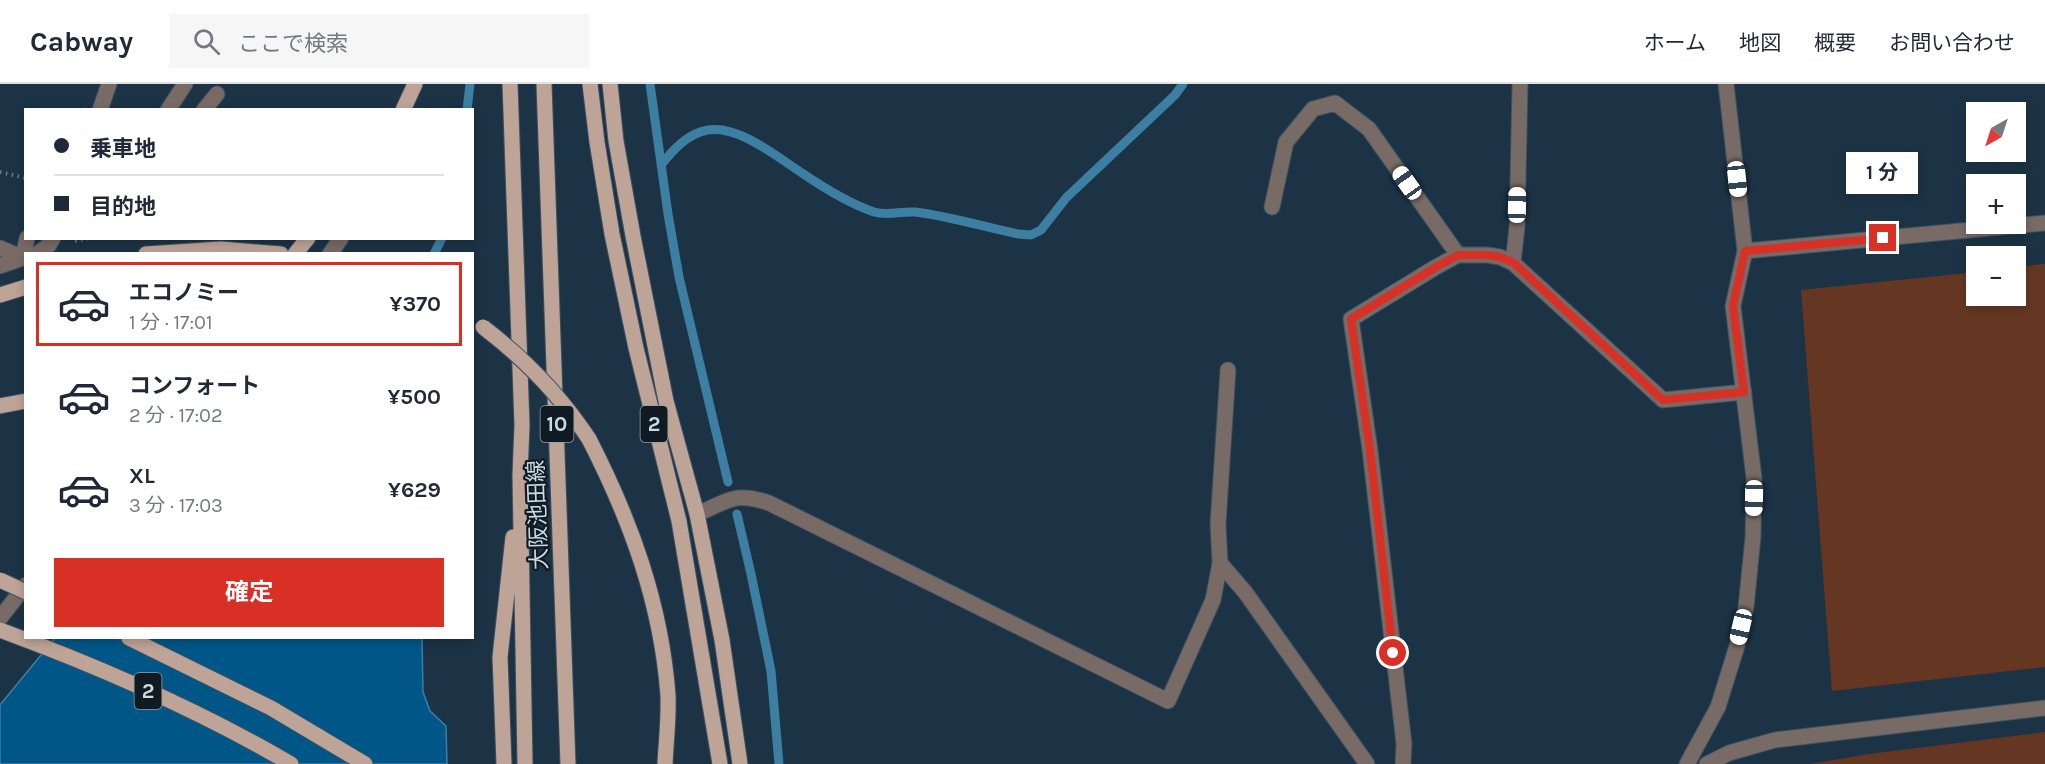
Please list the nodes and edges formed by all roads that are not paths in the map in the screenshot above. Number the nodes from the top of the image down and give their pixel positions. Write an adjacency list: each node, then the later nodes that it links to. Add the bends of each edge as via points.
1 (109, 84): 11 (street)
2 (185, 84): 12 (street)
3 (415, 84): 14 (main road)
4 (510, 84): 37 (main road, 大阪池田線 / 10, via 522,425)
5 (544, 84): 53 (main road, 大阪池田線 / 10)
6 (590, 84): 55 (main road, 2, via 612,234 679,521)
7 (610, 84): 38 (main road, 2, via 620,168 652,336)
8 (1520, 84): 28 (street)
9 (1726, 84): 20 (street)
10 (217, 94): 13 (street)
11 (101, 108)
12 (169, 108)
13 (206, 108)
14 (404, 108)
15 (1272, 207): 26 (street, via 1286,142 1313,110 1335,103 1369,129)
16 (2045, 223): 20 (street)
17 (52, 240): 21 (street)
18 (306, 240): 24 (main road)
19 (0, 248): 25 (street)
20 (1745, 251): 34 (street, via 1733,306)
21 (36, 252)
22 (170, 252): 23 (main road)
23 (262, 252)
24 (297, 252)
25 (24, 255)
26 (1458, 255): 28 (street, via 1487,255); 58 (street, via 1351,319 1370,450 1404,744)
27 (24, 257): 29 (street)
28 (1514, 263): 34 (street, via 1663,400)
29 (0, 266)
30 (24, 288): 31 (main road)
31 (0, 295)
32 (478, 324): 54 (main road, bridge, via 521,358 558,396 589,439 615,492 639,552 658,621 668,698)
33 (1228, 370): 39 (street, via 1218,524)
34 (1744, 392): 59 (street, via 1754,478 1746,607 1718,707)
35 (24, 401): 36 (main road)
36 (0, 406)
37 (520, 475): 51 (main road, 10, via 500,657); 52 (main road, 大阪池田線 / 10)
38 (697, 514): 39 (street, via 743,496 769,503 1168,701 1213,600); 56 (main road, 2, via 722,640)
39 (1220, 563): 57 (street, via 1245,592)
40 (0, 580): 42 (main road, bridge)
41 (24, 588): 43 (street)
42 (24, 591)
43 (0, 618)
44 (0, 630): 46 (main road, 2)
45 (24, 639): 49 (main road, 2, via 164,699)
46 (24, 639)
47 (131, 639): 50 (main road, 2, via 271,708)
48 (2045, 708): 60 (street, via 1774,740)
49 (291, 764)
50 (365, 764)
51 (504, 764)
52 (525, 764)
53 (568, 764)
54 (665, 764)
55 (720, 764)
56 (740, 764)
57 (1367, 764)
58 (1403, 764)
59 (1687, 764)
60 (1707, 764)

